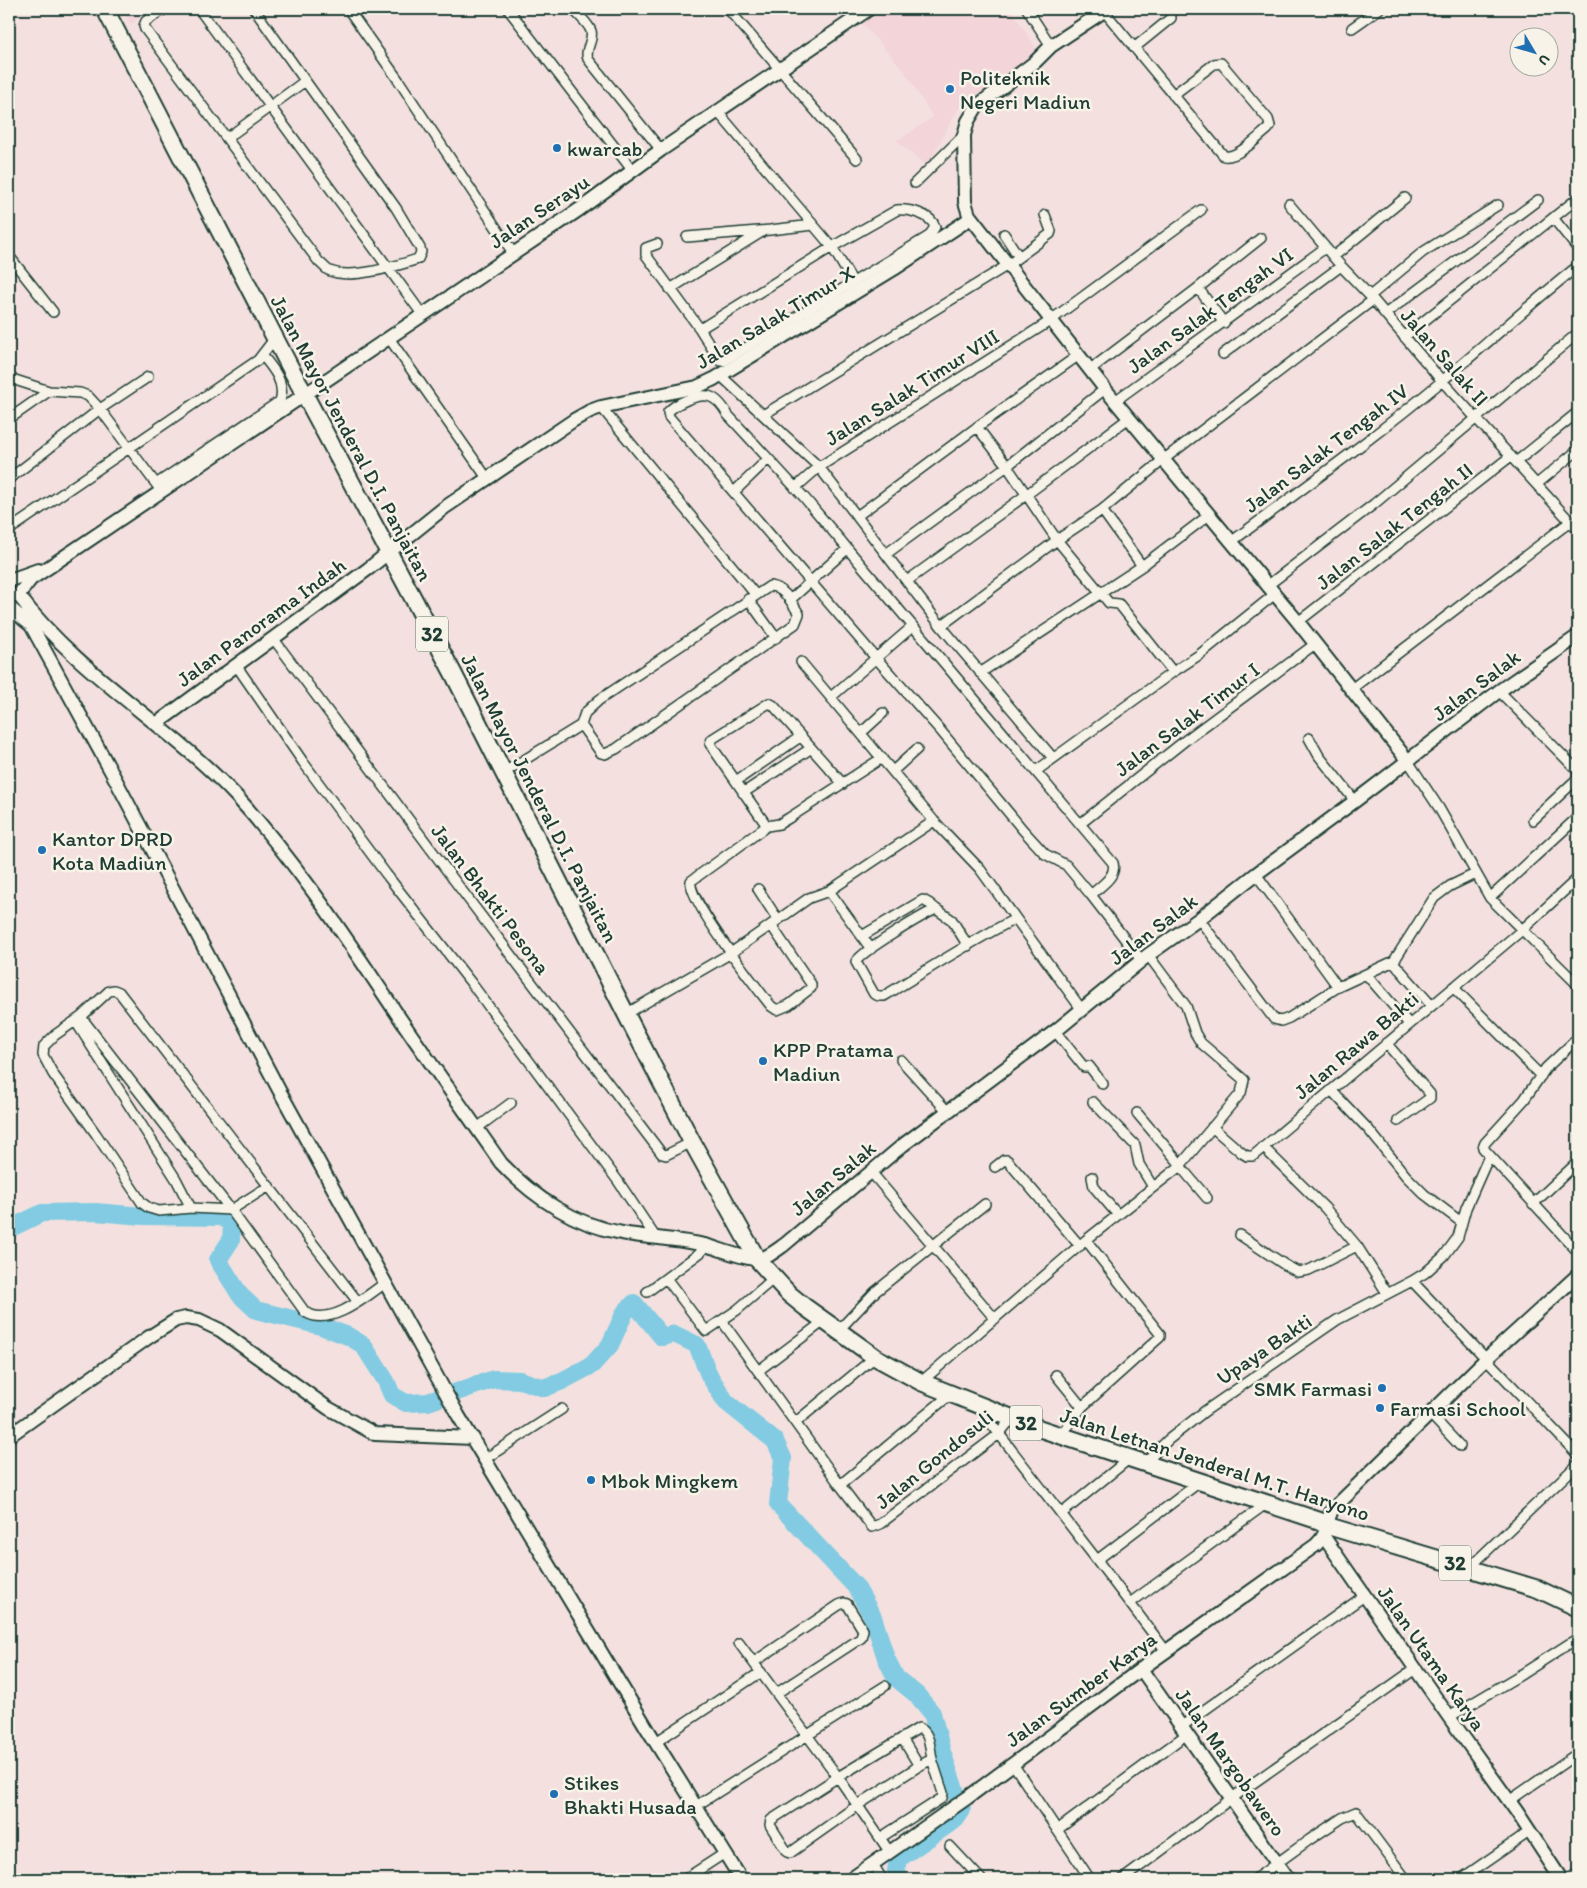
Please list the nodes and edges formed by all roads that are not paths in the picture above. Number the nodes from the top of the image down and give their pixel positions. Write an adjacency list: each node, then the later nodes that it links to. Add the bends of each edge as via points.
1 (105, 9): 66 (highway, Jalan Mayor Jenderal D.I. Panjaitan / 32)
2 (165, 9): 23 (street, via 146,21 144,26)
3 (199, 9): 20 (street)
4 (254, 9): 18 (street)
5 (348, 9): 46 (street)
6 (508, 9): 26 (street)
7 (574, 9): 24 (street, via 591,31 586,53 588,59)
8 (728, 9): 17 (street)
9 (869, 9): 17 (street, Jalan Serayu)
10 (1027, 9): 15 (street)
11 (1379, 9): 14 (street)
12 (1105, 10): 15 (street); 16 (street)
13 (1171, 18): 16 (street)
14 (1352, 28)
15 (1051, 46): 22 (street, via 977,106)
16 (1134, 48): 19 (street)
17 (780, 70): 21 (street, Jalan Serayu); 25 (street)
18 (305, 81): 20 (street); 53 (street, via 396,208 422,252 418,259)
19 (1173, 95): 19 (street, via 1227,157 1246,147 1270,126 1268,119 1221,63 1214,64)
20 (270, 105): 23 (street); 53 (street)
21 (718, 112): 24 (street, Jalan Serayu); 37 (street)
22 (964, 135): 27 (street); 35 (street, via 965,202)
23 (227, 138): 53 (street, via 327,270 349,273)
24 (661, 150): 26 (street, Jalan Serayu)
25 (857, 159)
26 (633, 171): 46 (street, Jalan Serayu)
27 (915, 183)
28 (1405, 198): 49 (street)
29 (1578, 198): 36 (street)
30 (1538, 200): 60 (street)
31 (1289, 204): 44 (street, Jalan Salak II)
32 (1498, 205): 57 (street, via 1423,252)
33 (1201, 210): 61 (street, Jalan Salak Timur VIII)
34 (1045, 215): 48 (street, via 1051,232)
35 (970, 217): 50 (street); 72 (street, Jalan Salak Timur X, via 894,269)
36 (1554, 219): 45 (street); 65 (street)
37 (809, 220): 38 (street); 43 (street)
38 (765, 231): 40 (street); 56 (street)
39 (1004, 234): 48 (street)
40 (687, 237)
41 (1261, 238): 55 (street)
42 (657, 244): 56 (street, via 648,246 645,251)
43 (832, 247): 54 (street); 54 (street, via 897,210 909,210 934,223 929,236); 63 (street)
44 (1325, 248): 49 (street, Jalan Salak II); 62 (street, Jalan Salak Tengah VI)
45 (1578, 249)
46 (513, 253): 59 (street, Jalan Serayu)
47 (9, 256): 58 (street)
48 (1019, 257): 50 (street)
49 (1333, 257): 51 (street, Jalan Salak II)
50 (1008, 266): 61 (street); 83 (street)
51 (1341, 266): 57 (street, Jalan Salak II); 68 (street)
52 (1578, 266): 75 (street, Jalan Salak Tengah IV)
53 (389, 268): 59 (street)
54 (853, 282): 63 (street, via 724,361 720,360)
55 (1198, 288): 62 (street); 71 (street)
56 (670, 289): 63 (street)
57 (1372, 298): 60 (street, Jalan Salak II); 92 (street)
58 (53, 312)
59 (422, 314): 67 (street, Jalan Serayu)
60 (1385, 314): 65 (street, Jalan Salak II)
61 (1051, 320): 70 (street); 94 (street, Jalan Salak Timur VIII)
62 (1224, 323): 79 (street, Jalan Salak Tengah VI)
63 (700, 329)
64 (1578, 333): 86 (street)
65 (1404, 337): 75 (street, Jalan Salak II)
66 (275, 338): 69 (street); 78 (highway, Jalan Mayor Jenderal D.I. Panjaitan / 32)
67 (389, 338): 78 (street, Jalan Serayu); 95 (street)
68 (1223, 354)
69 (262, 355): 88 (street); 98 (street, via 278,377 282,391 280,401)
70 (1079, 355): 71 (street); 87 (street)
71 (1090, 369): 76 (street)
72 (720, 375): 80 (street, Jalan Salak Timur X, via 697,387); 83 (street)
73 (148, 377): 81 (street)
74 (9, 378): 77 (street)
75 (1442, 382): 86 (street, Jalan Salak II); 109 (street, Jalan Salak Tengah IV)
76 (1105, 390): 79 (street); 93 (street)
77 (49, 391): 81 (street, via 83,394); 85 (street)
78 (305, 395): 98 (street, Jalan Serayu); 111 (highway, Jalan Mayor Jenderal D.I. Panjaitan / 32)
79 (1115, 401): 84 (street)
80 (601, 407): 95 (street, Jalan Salak Timur X, via 590,410); 121 (street)
81 (100, 409): 88 (street); 96 (street)
82 (1578, 412): 91 (street, Jalan Salak Tengah II)
83 (763, 415): 94 (street)
84 (1129, 418): 92 (street); 101 (street)
85 (9, 419)
86 (1476, 419): 91 (street, Jalan Salak II); 118 (street)
87 (977, 427): 93 (street); 104 (street)
88 (129, 448): 98 (street); 106 (street)
89 (1578, 450): 97 (street)
90 (768, 458): 99 (street); 100 (street); 100 (street, via 712,398 702,396 670,409 669,417)
91 (1513, 459): 97 (street, Jalan Salak II); 125 (street, Jalan Salak Tengah II)
92 (1163, 460): 102 (street); 103 (street)
93 (1006, 466): 101 (street); 112 (street)
94 (819, 467): 99 (street, Jalan Salak Timur VIII); 104 (street)
95 (487, 478): 111 (street, Jalan Salak Timur X, via 444,508)
96 (9, 479)
97 (1538, 484): 105 (street, Jalan Salak II)
98 (159, 488): 113 (street, Jalan Serayu)
99 (795, 488): 110 (street)
100 (734, 492): 116 (street)
101 (1026, 495): 108 (street); 117 (street)
102 (1102, 510): 108 (street); 114 (street)
103 (1210, 514): 109 (street); 114 (street)
104 (858, 516): 112 (street)
105 (1571, 521): 107 (street, Jalan Salak II); 139 (street)
106 (9, 530)
107 (1578, 530)
108 (1057, 540): 119 (street); 127 (street)
109 (1231, 542): 118 (street)
110 (847, 549): 116 (street); 126 (street)
111 (390, 553): 131 (street, Jalan Panorama Indah); 156 (highway, Jalan Mayor Jenderal D.I. Panjaitan / 32)
112 (886, 554): 117 (street)
113 (52, 565): 115 (street); 120 (street, via 31,579)
114 (1142, 566): 119 (street)
115 (10, 579): 120 (street, via 17,585)
116 (811, 581): 122 (street); 134 (street)
117 (907, 581): 127 (street)
118 (1271, 590): 125 (street); 137 (street, via 1199,655)
119 (1102, 594): 137 (street, via 1109,603 1119,604); 138 (street)
120 (19, 595): 123 (street); 124 (street)
121 (752, 597): 122 (street, via 774,586); 132 (street); 144 (street, via 599,700 585,713)
122 (790, 600): 132 (street, via 800,614 799,619)
123 (9, 606): 128 (street)
124 (27, 606): 128 (street); 129 (street)
125 (1298, 622): 133 (street)
126 (912, 626): 134 (street); 154 (street)
127 (941, 626): 138 (street)
128 (32, 627): 129 (street); 237 (street)
129 (54, 635): 143 (street, via 105,683)
130 (1578, 636): 140 (street, Jalan Salak)
131 (273, 638): 136 (street, Jalan Panorama Indah); 208 (street, Jalan Bhakti Pesona, via 662,1154)
132 (776, 638): 144 (street, via 616,749 601,753)
133 (1316, 644): 139 (street); 165 (street, Jalan Salak Timur I, via 1187,739)
134 (876, 658): 141 (street); 172 (street, via 1023,830 1045,854 1066,866)
135 (800, 662): 141 (street)
136 (236, 665): 143 (street, Jalan Panorama Indah); 226 (street, via 315,778 472,984 618,1181)
137 (1173, 672): 151 (street)
138 (980, 673): 151 (street)
139 (1350, 690): 152 (street)
140 (1499, 691): 152 (street, Jalan Salak); 155 (street)
141 (831, 697): 145 (street)
142 (883, 713): 145 (street)
143 (156, 724): 207 (street, via 210,768 288,859)
144 (580, 725): 156 (street)
145 (861, 733): 150 (street)
146 (800, 738): 148 (street); 158 (street); 158 (street, via 769,703 712,739 712,749)
147 (1308, 738): 161 (street)
148 (810, 749): 159 (street); 160 (street)
149 (917, 749): 153 (street)
150 (882, 758): 153 (street); 159 (street)
151 (1053, 758): 154 (street)
152 (1408, 761): 161 (street, Jalan Salak); 168 (street, via 1439,808)
153 (893, 771): 164 (street)
154 (1036, 771): 165 (street)
155 (1578, 771)
156 (503, 773): 191 (highway, Jalan Mayor Jenderal D.I. Panjaitan / 32)
157 (1578, 778): 163 (street)
158 (736, 781): 160 (street)
159 (843, 784): 166 (street, via 789,818)
160 (743, 793): 166 (street)
161 (1355, 801): 167 (street, Jalan Salak)
162 (1578, 817): 173 (street)
163 (1533, 820)
164 (934, 821): 171 (street); 175 (street, via 980,869)
165 (1080, 824): 172 (street, via 1114,866 1112,876)
166 (767, 826): 182 (street, via 690,882)
167 (1256, 874): 176 (street, Jalan Salak); 188 (street)
168 (1475, 874): 173 (street); 184 (street, via 1434,898)
169 (1578, 878): 178 (street, Jalan Rawa Bakti)
170 (758, 889): 177 (street)
171 (830, 891): 177 (street, via 814,895); 179 (street)
172 (1091, 895): 183 (street)
173 (1490, 898): 178 (street)
174 (936, 909): 179 (street, via 923,900); 180 (street, via 952,920); 181 (street)
175 (1015, 919): 180 (street); 190 (street)
176 (1199, 919): 183 (street, Jalan Salak); 188 (street, via 1276,1020 1289,1018)
177 (774, 923): 182 (street); 182 (street, via 811,984 810,990 789,1005 774,1010)
178 (1522, 930): 186 (street); 187 (street, Jalan Rawa Bakti)
179 (862, 936): 181 (street)
180 (968, 946): 181 (street, via 882,996 874,994 856,962)
181 (871, 949)
182 (731, 953): 191 (street)
183 (1145, 958): 190 (street, Jalan Salak); 206 (street, via 1186,1006 1201,1043 1244,1080 1242,1093)
184 (1392, 962): 185 (street); 189 (street)
185 (1366, 974): 188 (street); 193 (street)
186 (1578, 985)
187 (1453, 987): 189 (street, Jalan Rawa Bakti); 198 (street)
188 (1338, 988)
189 (1431, 1005): 193 (street, Jalan Rawa Bakti)
190 (1082, 1010): 194 (street, Jalan Salak)
191 (626, 1014): 208 (highway, Jalan Mayor Jenderal D.I. Panjaitan / 32)
192 (78, 1019): 216 (street, via 110,991 119,992); 221 (street, via 176,1178); 221 (street, via 44,1046 43,1055 53,1074 142,1203 160,1211); 222 (street)
193 (1409, 1024): 196 (street, Jalan Rawa Bakti)
194 (1055, 1031): 199 (street, via 1084,1067 1089,1066); 203 (street, Jalan Salak)
195 (1578, 1038): 198 (street)
196 (1386, 1043): 200 (street, Jalan Rawa Bakti); 205 (street, via 1430,1094 1430,1098)
197 (901, 1060): 203 (street)
198 (1541, 1076): 210 (street, via 1524,1100 1484,1143 1483,1148)
199 (1103, 1084)
200 (1331, 1090): 209 (street, Jalan Rawa Bakti); 224 (street, via 1406,1176)
201 (1093, 1102): 217 (street, via 1135,1145 1140,1164)
202 (511, 1103): 207 (street)
203 (948, 1112): 214 (street, Jalan Salak)
204 (1137, 1113): 212 (street)
205 (1398, 1121)
206 (1212, 1127): 209 (street, Jalan Rawa Bakti, via 1248,1156 1253,1156); 212 (street)
207 (477, 1128): 226 (street, via 501,1163 519,1181 568,1215 597,1227)
208 (692, 1142): 232 (highway, Jalan Mayor Jenderal D.I. Panjaitan / 32)
209 (1263, 1147): 230 (street, via 1326,1208)
210 (1489, 1156): 220 (street); 224 (street, Upaya Bakti)
211 (1578, 1162): 220 (street)
212 (1180, 1165): 217 (street); 218 (street)
213 (995, 1167): 227 (street, via 1007,1160)
214 (871, 1172): 229 (street); 232 (street, Jalan Salak, via 784,1245)
215 (1092, 1177): 223 (street, via 1094,1188)
216 (270, 1186): 222 (street); 240 (street)
217 (1153, 1187): 223 (street)
218 (1208, 1198)
219 (986, 1204): 229 (street)
220 (1533, 1204): 231 (street)
221 (191, 1208): 222 (street)
222 (231, 1210): 240 (street, via 305,1312 321,1318)
223 (1118, 1215): 227 (street)
224 (1461, 1222): 236 (street, Upaya Bakti, via 1456,1240 1444,1256)
225 (1240, 1235): 230 (street, via 1298,1272 1310,1270)
226 (656, 1238): 228 (street)
227 (1083, 1243): 241 (street); 252 (street, via 1160,1337)
228 (706, 1245): 232 (street); 234 (street)
229 (934, 1245): 241 (street); 244 (street, via 875,1292)
230 (1357, 1246): 239 (street)
231 (1578, 1252)
232 (757, 1260): 235 (highway, Jalan Letnan Jenderal M.T. Haryono / 32)
233 (1578, 1275): 246 (street)
234 (666, 1278): 238 (street); 242 (street, via 704,1330)
235 (773, 1279): 242 (street); 243 (highway, Jalan Letnan Jenderal M.T. Haryono / 32)
236 (1412, 1281): 239 (street, Upaya Bakti); 246 (street)
237 (385, 1283): 240 (street); 260 (street)
238 (647, 1292)
239 (1387, 1293): 265 (street, Upaya Bakti, via 1337,1320 1205,1411)
240 (358, 1302)
241 (995, 1319): 249 (street)
242 (722, 1321): 247 (street)
243 (824, 1321): 244 (highway, Jalan Letnan Jenderal M.T. Haryono / 32); 247 (street)
244 (838, 1331): 245 (highway, Jalan Letnan Jenderal M.T. Haryono / 32)
245 (876, 1357): 249 (highway, Jalan Letnan Jenderal M.T. Haryono / 32); 256 (street)
246 (1487, 1358): 254 (street); 262 (street)
247 (758, 1371): 256 (street)
248 (1056, 1375): 252 (street)
249 (921, 1382): 250 (highway, Jalan Letnan Jenderal M.T. Haryono / 32)
250 (951, 1394): 251 (highway, Jalan Letnan Jenderal M.T. Haryono / 32); 268 (street)
251 (976, 1404): 255 (highway, Jalan Letnan Jenderal M.T. Haryono / 32); 257 (street)
252 (1082, 1407): 258 (street)
253 (562, 1409): 264 (street)
254 (1430, 1414): 261 (street); 271 (street, via 1332,1510)
255 (1012, 1418): 257 (street, Jalan Gondosuli); 258 (highway, Jalan Letnan Jenderal M.T. Haryono / 32)
256 (796, 1422): 268 (street)
257 (999, 1434): 268 (street, Jalan Gondosuli, via 876,1527 870,1525); 270 (street)
258 (1062, 1434): 263 (highway, Jalan Letnan Jenderal M.T. Haryono / 32)
259 (9, 1436): 260 (street, via 149,1337 176,1320 186,1318 220,1330 328,1408 375,1434)
260 (473, 1438): 264 (street)
261 (1460, 1446)
262 (1578, 1455)
263 (1130, 1458): 265 (highway, Jalan Letnan Jenderal M.T. Haryono / 32); 270 (street)
264 (485, 1459): 290 (street)
265 (1146, 1462): 267 (highway, Jalan Letnan Jenderal M.T. Haryono / 32)
266 (1578, 1464): 273 (street)
267 (1202, 1481): 269 (highway, Jalan Letnan Jenderal M.T. Haryono / 32); 272 (street)
268 (840, 1485)
269 (1267, 1503): 271 (highway, Jalan Letnan Jenderal M.T. Haryono / 32, via 1320,1521); 275 (street)
270 (1061, 1514): 272 (street)
271 (1326, 1532): 273 (highway, Jalan Letnan Jenderal M.T. Haryono / 32); 274 (street, Jalan Utama Karya); 279 (street, Jalan Sumber Karya, via 1316,1545)
272 (1097, 1560): 275 (street)
273 (1469, 1568): 276 (highway, Jalan Letnan Jenderal M.T. Haryono / 32, via 1538,1589)
274 (1364, 1596): 282 (street, Jalan Utama Karya); 287 (street)
275 (1130, 1603): 279 (street)
276 (1578, 1608)
277 (1578, 1638): 286 (street)
278 (739, 1643): 280 (street)
279 (1166, 1651): 281 (street, Jalan Sumber Karya)
280 (754, 1662): 283 (street); 285 (street, via 839,1605 847,1604 863,1630 861,1638)
281 (1141, 1669): 287 (street, Jalan Margobawero); 293 (street, Jalan Sumber Karya)
282 (1415, 1669): 286 (street, Jalan Utama Karya); 296 (street)
283 (761, 1672): 285 (street); 290 (street)
284 (885, 1686): 288 (street)
285 (776, 1693): 288 (street)
286 (1449, 1717): 297 (street, Jalan Utama Karya)
287 (1185, 1730): 296 (street, Jalan Margobawero); 301 (street)
288 (807, 1734): 295 (street); 298 (street)
289 (902, 1738): 292 (street, via 922,1728 927,1734); 294 (street); 295 (street)
290 (656, 1742): 298 (street)
291 (1578, 1753): 297 (street)
292 (932, 1759): 294 (street); 302 (street, via 942,1798)
293 (1014, 1764): 301 (street); 304 (street, Jalan Sumber Karya)
294 (919, 1766): 299 (street)
295 (838, 1777): 299 (street); 299 (street, via 770,1822 787,1852)
296 (1232, 1798): 306 (street, Jalan Margobawero); 315 (street)
297 (1509, 1800): 300 (street, Jalan Utama Karya)
298 (696, 1806): 305 (street)
299 (858, 1806): 302 (street)
300 (1527, 1828): 319 (street); 320 (street, Jalan Utama Karya)
301 (1057, 1830): 314 (street)
302 (880, 1838): 304 (street)
303 (950, 1846): 313 (street)
304 (889, 1851): 307 (street, Jalan Sumber Karya)
305 (725, 1853): 309 (street); 310 (street)
306 (1278, 1863): 316 (street); 317 (street, Jalan Margobawero); 318 (street, via 1325,1829 1356,1812)
307 (873, 1864): 311 (street, Jalan Sumber Karya); 312 (street)
308 (1578, 1873): 321 (street)
309 (685, 1879)
310 (741, 1879)
311 (851, 1879)
312 (882, 1879)
313 (981, 1879)
314 (1090, 1879)
315 (1123, 1879)
316 (1255, 1879)
317 (1288, 1879)
318 (1406, 1879)
319 (1461, 1879)
320 (1561, 1879)
321 (1567, 1879)

